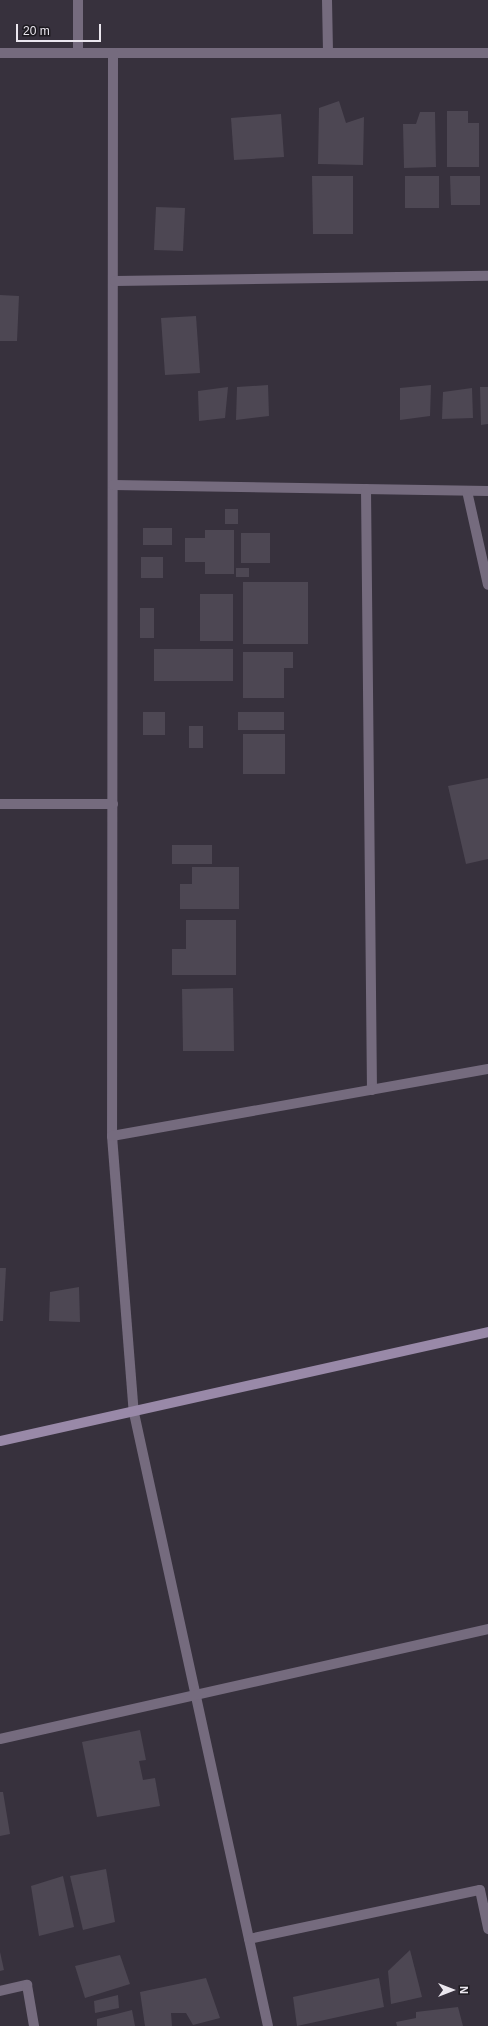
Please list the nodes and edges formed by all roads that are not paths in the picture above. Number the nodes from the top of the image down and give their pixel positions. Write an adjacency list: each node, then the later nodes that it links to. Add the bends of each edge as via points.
1 (78, 0): 4 (street)
2 (328, 0): 6 (street)
3 (0, 53): 4 (street)
4 (78, 53): 5 (street)
5 (114, 53): 6 (street); 9 (street)
6 (328, 53): 7 (street)
7 (488, 53)
8 (488, 276): 9 (street)
9 (115, 281): 10 (street)
10 (114, 485): 11 (street); 16 (street)
11 (366, 489): 12 (street); 18 (street)
12 (467, 491): 13 (street); 14 (street)
13 (488, 491)
14 (488, 585)
15 (0, 804): 16 (street)
16 (112, 804): 19 (street)
17 (488, 1069): 18 (street)
18 (372, 1090): 19 (street)
19 (112, 1136): 21 (street)
20 (488, 1332): 21 (street)
21 (134, 1413): 22 (street); 24 (street)
22 (0, 1441)
23 (488, 1629): 24 (street)
24 (195, 1695): 25 (street); 27 (street)
25 (0, 1739)
26 (488, 1929): 27 (street, via 480,1890)
27 (249, 1939): 30 (street)
28 (0, 1991): 29 (street, via 27,1985)
29 (34, 2026)
30 (268, 2026)

